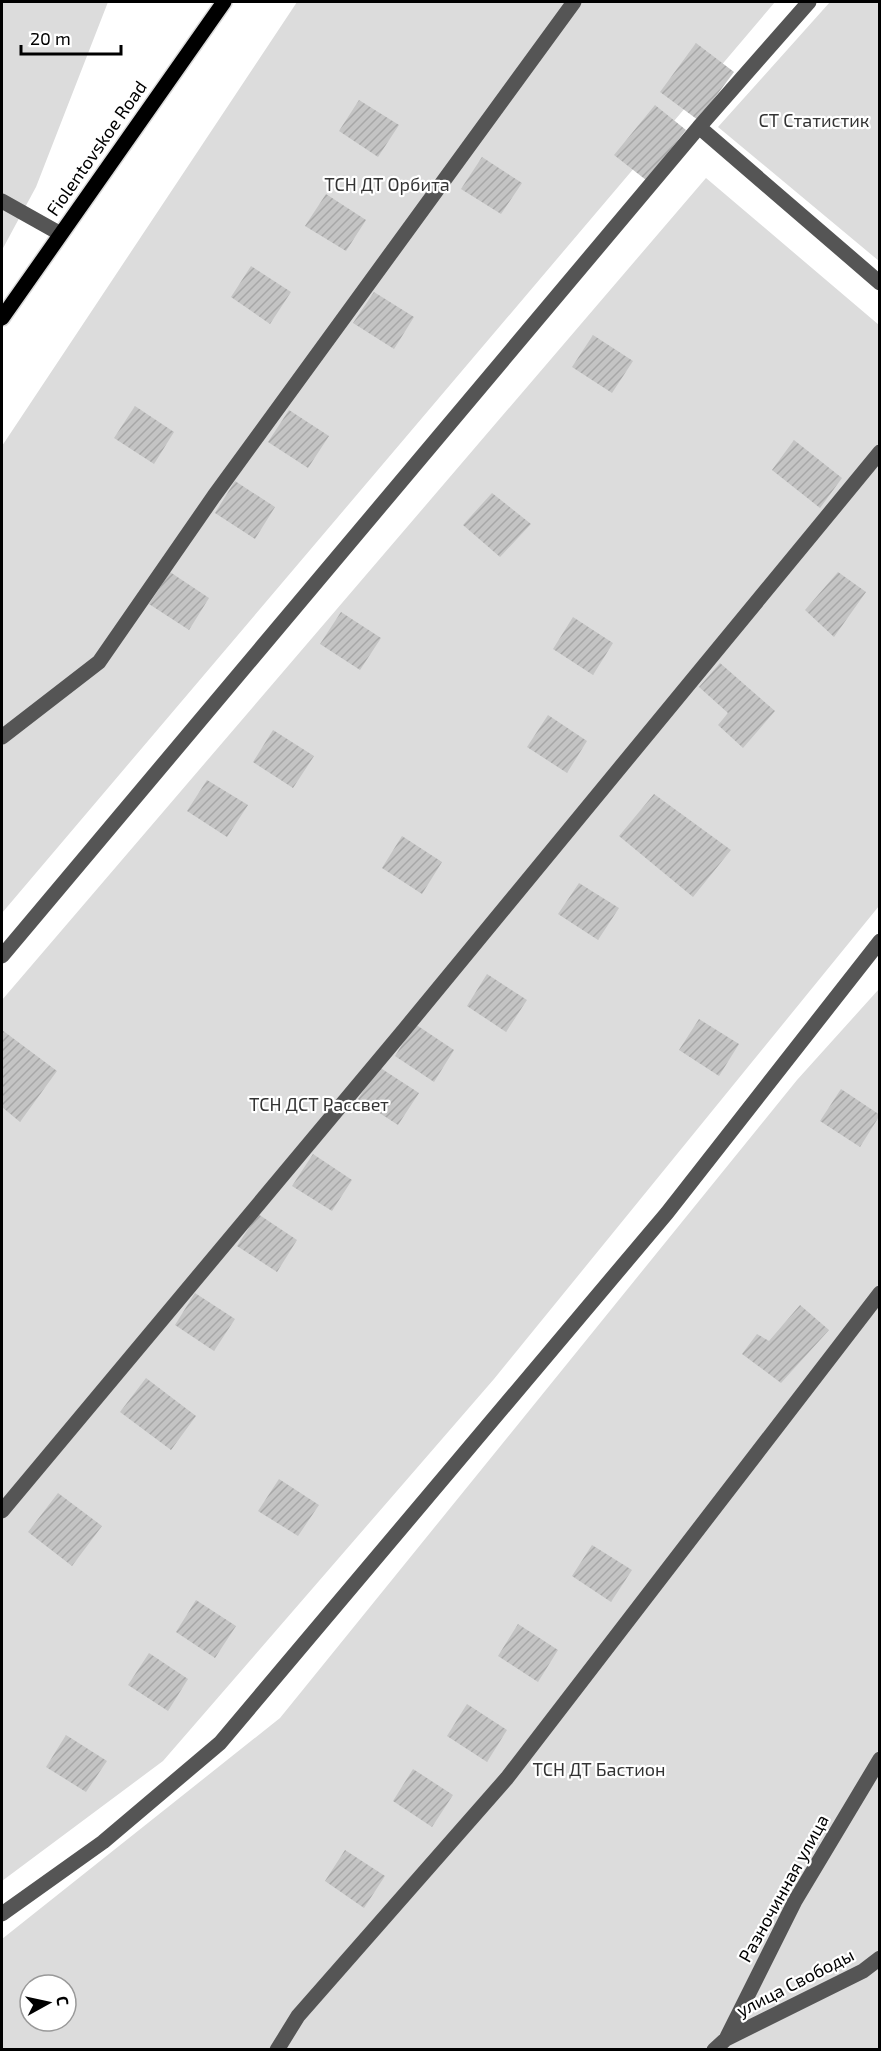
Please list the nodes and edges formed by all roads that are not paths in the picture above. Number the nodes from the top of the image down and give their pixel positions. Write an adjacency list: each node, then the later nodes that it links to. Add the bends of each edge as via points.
1 (224, 2): 6 (main road, Fiolentovskoe Road)
2 (574, 2): 10 (street, via 221,486 99,662)
3 (809, 2): 4 (street)
4 (699, 127): 7 (street); 12 (street)
5 (2, 201): 6 (street)
6 (59, 233): 8 (main road, Fiolentovskoe Road)
7 (879, 283)
8 (2, 318)
9 (879, 452): 14 (street)
10 (2, 737)
11 (879, 941): 16 (street, via 667,1213 220,1743 103,1842)
12 (2, 956)
13 (879, 1293): 19 (street, via 507,1778 298,2016)
14 (2, 1511)
15 (879, 1759): 18 (street, Разночинная улица, via 795,1901)
16 (2, 1914)
17 (879, 1958): 18 (street, улица Свободы, via 864,1971)
18 (726, 2039): 20 (street)
19 (277, 2049)
20 (714, 2049)

